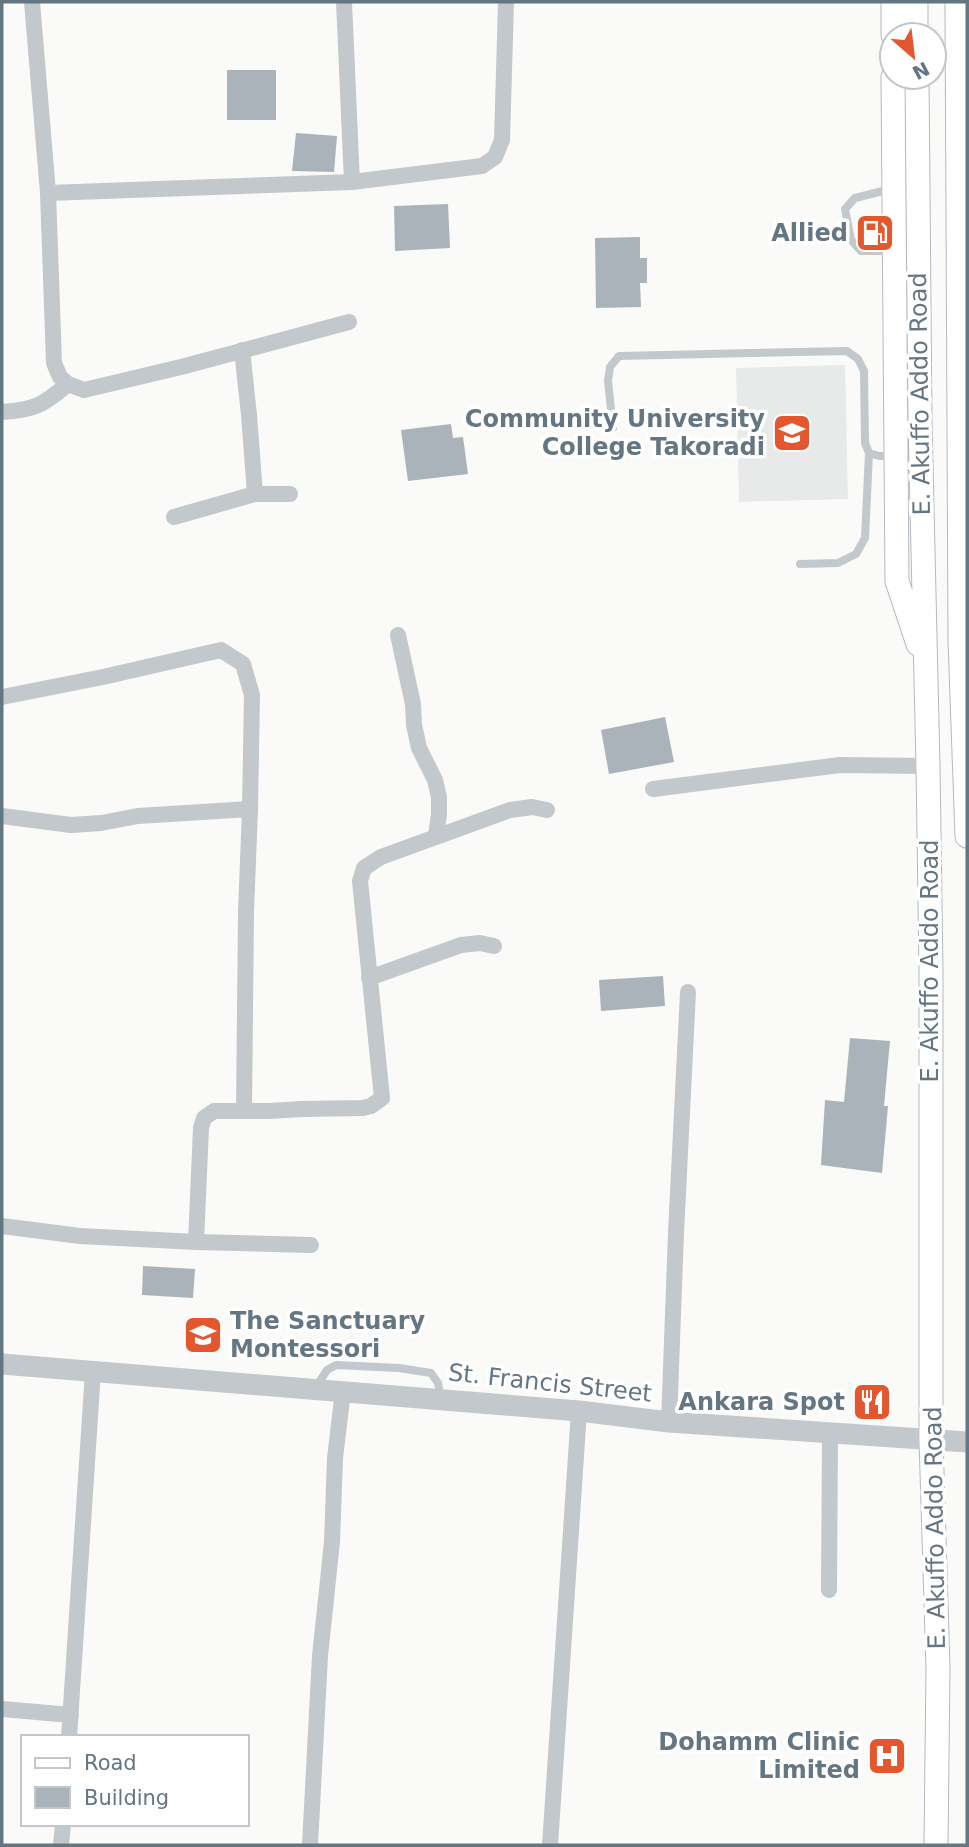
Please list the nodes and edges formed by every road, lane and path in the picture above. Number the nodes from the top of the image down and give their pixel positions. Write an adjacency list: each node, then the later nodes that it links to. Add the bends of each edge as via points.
1 (32, 2): 13 (street)
2 (344, 2): 11 (street)
3 (506, 2): 11 (street, via 502,140 495,157 482,166)
4 (893, 2): 7 (main road)
5 (916, 2): 8 (main road)
6 (957, 2): 35 (main road, E. Akuffo Addo Road, via 960,641)
7 (893, 21)
8 (916, 21)
9 (893, 91): 12 (main road)
10 (917, 91): 27 (main road, E. Akuffo Addo Road)
11 (352, 182): 13 (street)
12 (894, 189): 14 (main road); 14 (lane, via 855,198 845,209 851,240 861,251)
13 (48, 193): 17 (street, via 54,363)
14 (894, 251): 21 (main road)
15 (349, 322): 16 (street)
16 (242, 350): 17 (street, via 84,390); 22 (street)
17 (68, 384): 18 (street, via 49,400 26,410)
18 (2, 412)
19 (613, 428): 20 (lane, via 608,381 610,366 618,356 847,351 864,371)
20 (869, 453): 21 (lane); 25 (lane, via 865,538 856,554 838,563)
21 (896, 456): 27 (main road, via 897,581)
22 (255, 494): 23 (street); 24 (street)
23 (290, 494)
24 (174, 517)
25 (800, 564)
26 (398, 635): 34 (street, via 419,748 439,797)
27 (926, 669): 29 (main road, E. Akuffo Addo Road)
28 (2, 697): 31 (street, via 221,650 243,664 252,695)
29 (928, 765): 30 (street, via 840,765); 51 (main road, E. Akuffo Addo Road)
30 (653, 789)
31 (250, 809): 33 (street, via 71,824); 39 (street)
32 (547, 810): 34 (street, via 510,810)
33 (2, 816)
34 (436, 836): 37 (street, via 364,868 360,881)
35 (967, 836)
36 (494, 946): 37 (street, via 461,945)
37 (369, 978): 39 (street, via 382,1098 363,1108)
38 (688, 992): 49 (street)
39 (244, 1111): 41 (street, via 214,1111 204,1118)
40 (2, 1226): 41 (street, via 80,1236)
41 (196, 1242): 42 (street)
42 (311, 1245)
43 (2, 1364): 44 (street, St. Francis Street)
44 (93, 1371): 45 (street, St. Francis Street); 55 (street)
45 (315, 1389): 46 (street, St. Francis Street); 47 (lane, via 336,1365 399,1367 431,1373)
46 (343, 1391): 47 (street, St. Francis Street); 59 (street, via 320,1656)
47 (441, 1399): 48 (street, St. Francis Street)
48 (579, 1410): 49 (street, St. Francis Street); 60 (street)
49 (669, 1422): 50 (street, St. Francis Street)
50 (830, 1433): 51 (street, St. Francis Street); 53 (street)
51 (932, 1439): 52 (street, St. Francis Street); 61 (main road, E. Akuffo Addo Road, via 938,1668)
52 (967, 1441)
53 (829, 1590)
54 (2, 1709): 55 (street)
55 (71, 1715): 56 (street)
56 (69, 1735)
57 (63, 1826): 58 (street)
58 (61, 1845)
59 (310, 1845)
60 (550, 1845)
61 (936, 1845)

